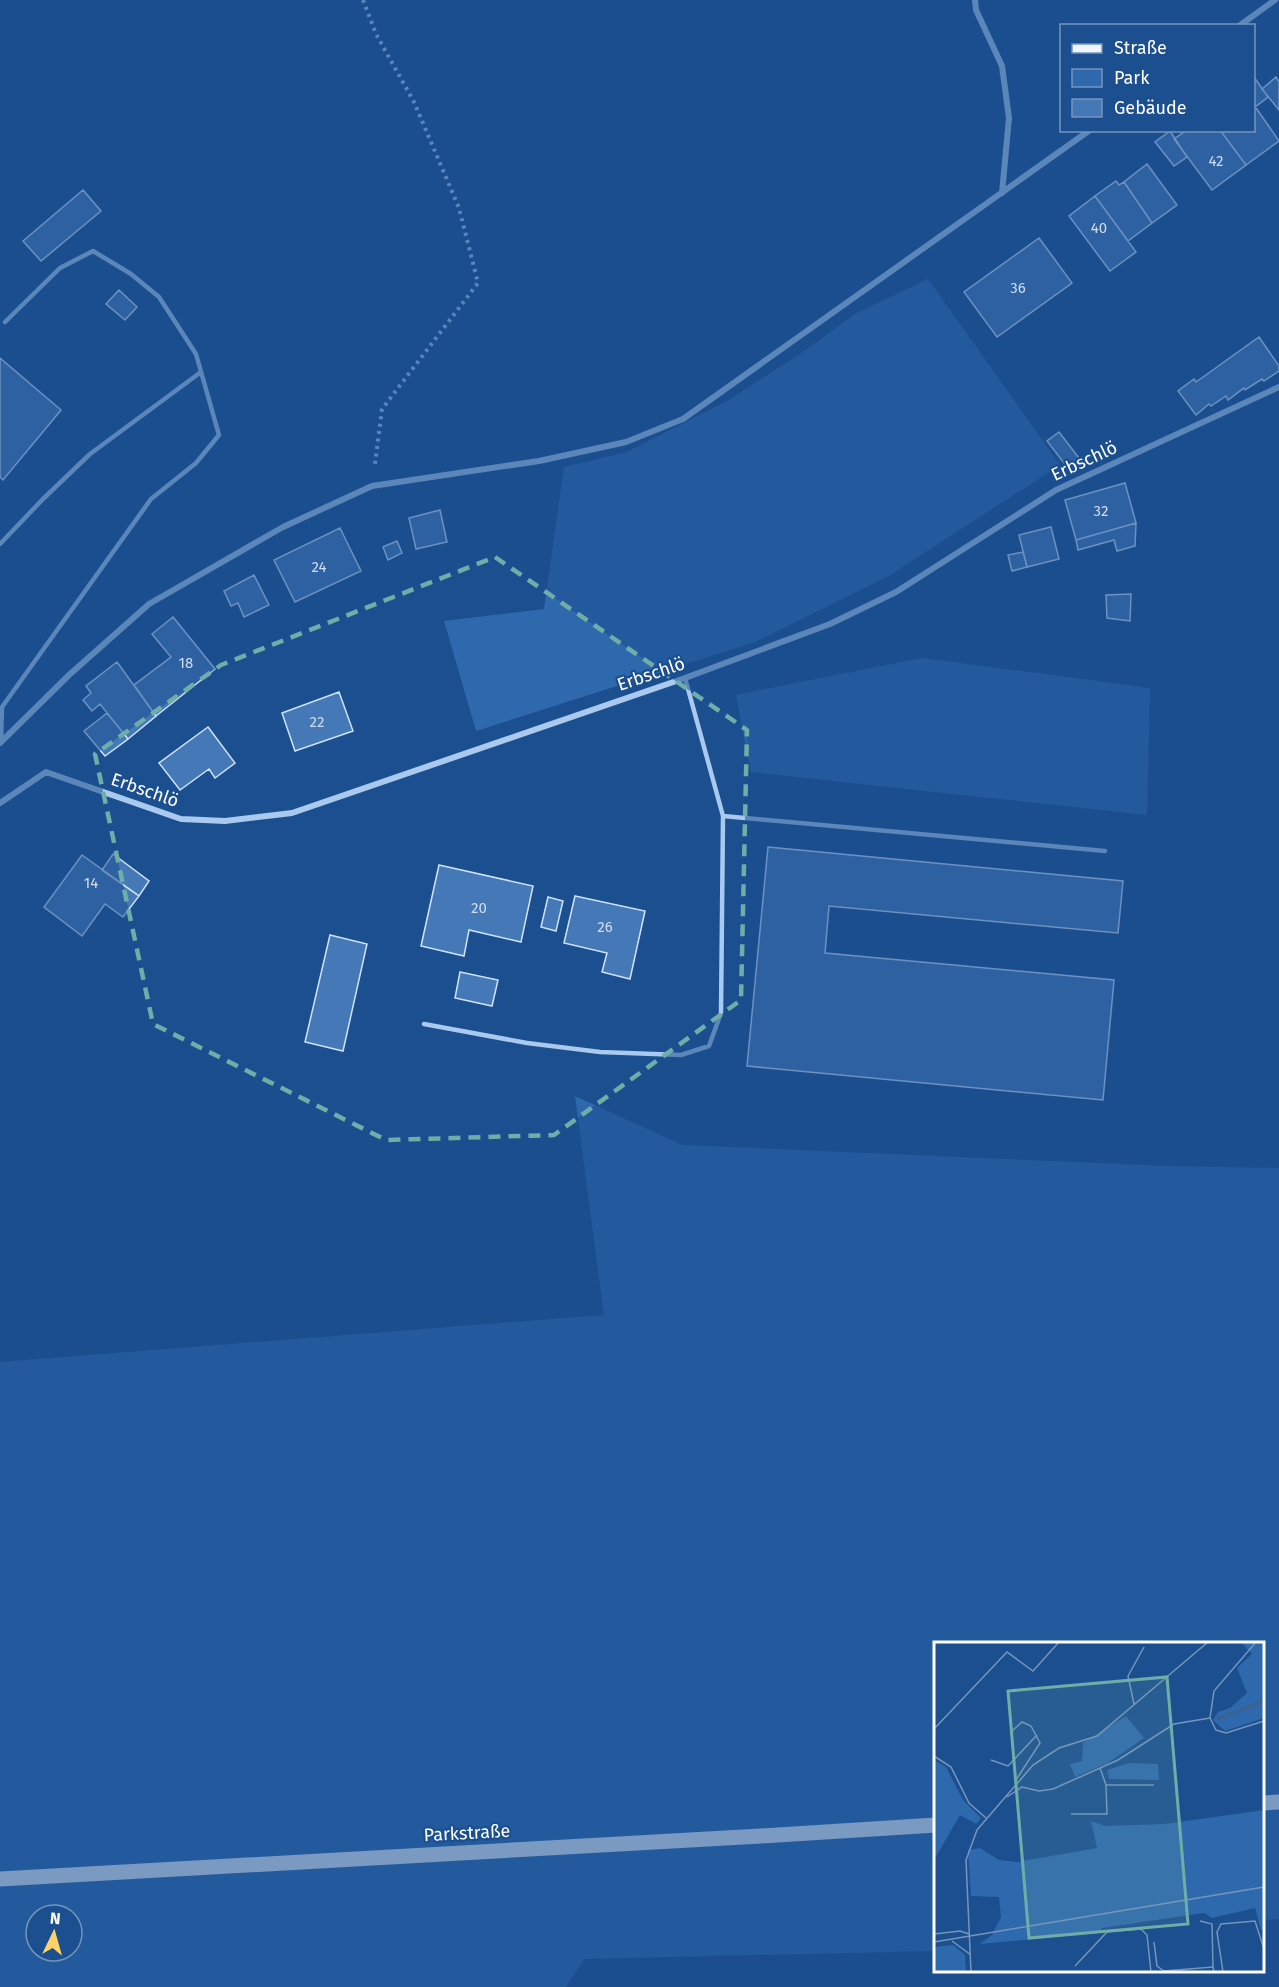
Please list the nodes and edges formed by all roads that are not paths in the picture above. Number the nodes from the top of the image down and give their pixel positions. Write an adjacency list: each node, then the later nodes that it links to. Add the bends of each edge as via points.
1 (975, 0): 5 (street, via 1002,66 1009,118)
2 (1275, 0): 3 (street)
3 (1242, 24)
4 (1087, 132): 5 (street)
5 (1002, 193): 11 (street, via 683,419 626,442 372,486 283,527 149,604)
6 (5, 322): 7 (lane, via 60,268 93,251 159,297 195,354)
7 (201, 372): 9 (lane, via 90,454); 11 (lane, via 219,435 196,463 151,499 2,707)
8 (1279, 387): 10 (street, Erbschlö, via 1056,490 896,592 830,624)
9 (0, 544)
10 (685, 678): 12 (street, Erbschlö, via 292,813 225,821 181,819 46,772); 13 (lane)
11 (1, 742)
12 (0, 803)
13 (723, 816): 14 (lane); 15 (lane, via 721,1013 709,1046 681,1055 600,1052)
14 (1105, 851)
15 (424, 1024)
16 (1279, 1802): 17 (main road)
17 (1264, 1803)
18 (934, 1825): 19 (main road, Parkstraße)
19 (0, 1879)

